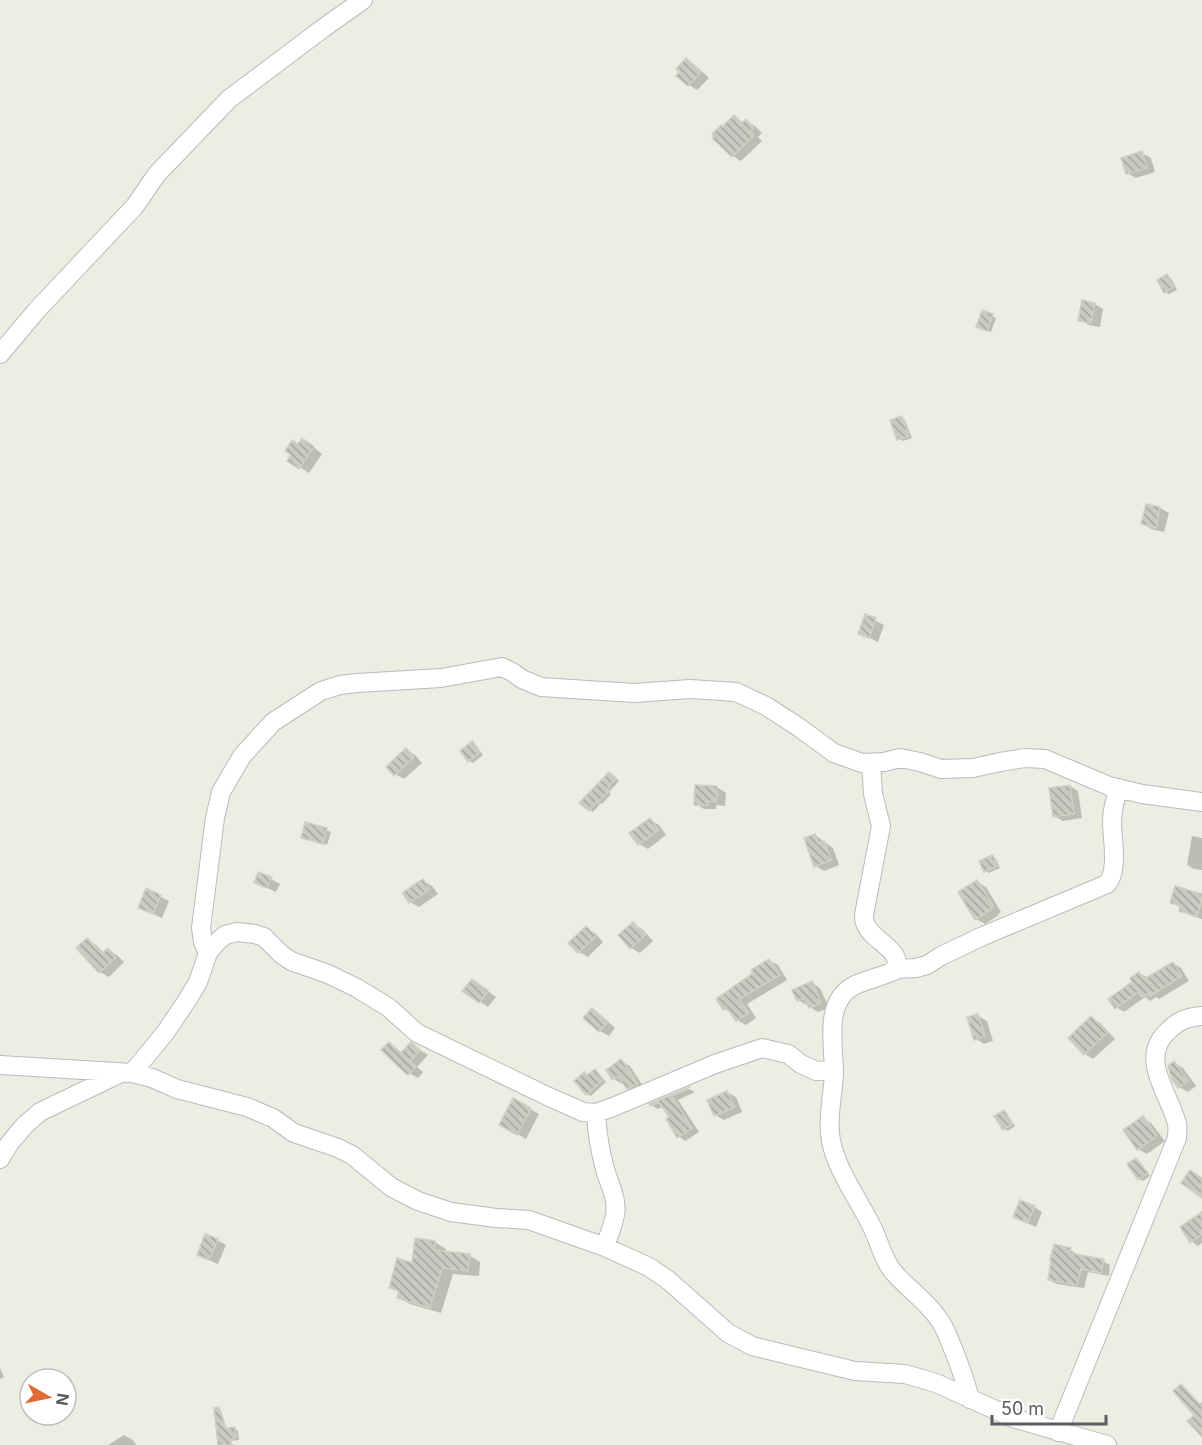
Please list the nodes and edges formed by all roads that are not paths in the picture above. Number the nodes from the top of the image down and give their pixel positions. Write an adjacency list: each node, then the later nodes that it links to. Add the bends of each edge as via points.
1 (363, 0): 2 (street, via 229,99 157,174 135,206)
2 (0, 354)
3 (871, 763): 4 (street, via 900,758 941,769 1046,759); 6 (street, via 834,753 766,706 736,692 690,689 634,693 542,687 502,667 441,678 340,685 321,691 273,722 242,756 221,792 214,818 201,928); 7 (street, via 881,826 865,923 896,957)
4 (1119, 788): 5 (street); 7 (street, via 1114,803 1113,860 1107,884 983,936 927,965)
5 (1202, 802)
6 (208, 954): 11 (street, via 198,982 165,1033); 12 (street, via 231,933 264,937 291,962 357,988 388,1007 417,1033 547,1096 583,1112)
7 (897, 969): 10 (street, via 855,985 841,995 833,1028)
8 (1202, 1016): 16 (street, via 1182,1020 1159,1042 1156,1069 1178,1126 1177,1138)
9 (0, 1065): 11 (street)
10 (834, 1071): 12 (street, via 816,1071 788,1054 762,1048); 15 (street, via 831,1143 891,1268 939,1318)
11 (128, 1072): 13 (street, via 40,1112); 14 (street, via 273,1118 294,1133 352,1155 391,1187 418,1201 451,1212 529,1220)
12 (596, 1113): 14 (street, via 598,1144 615,1206)
13 (0, 1159)
14 (605, 1247): 15 (street, via 650,1267 728,1333 752,1346 855,1371 905,1374)
15 (970, 1399): 16 (street)
16 (1058, 1432): 17 (street)
17 (1107, 1445)

